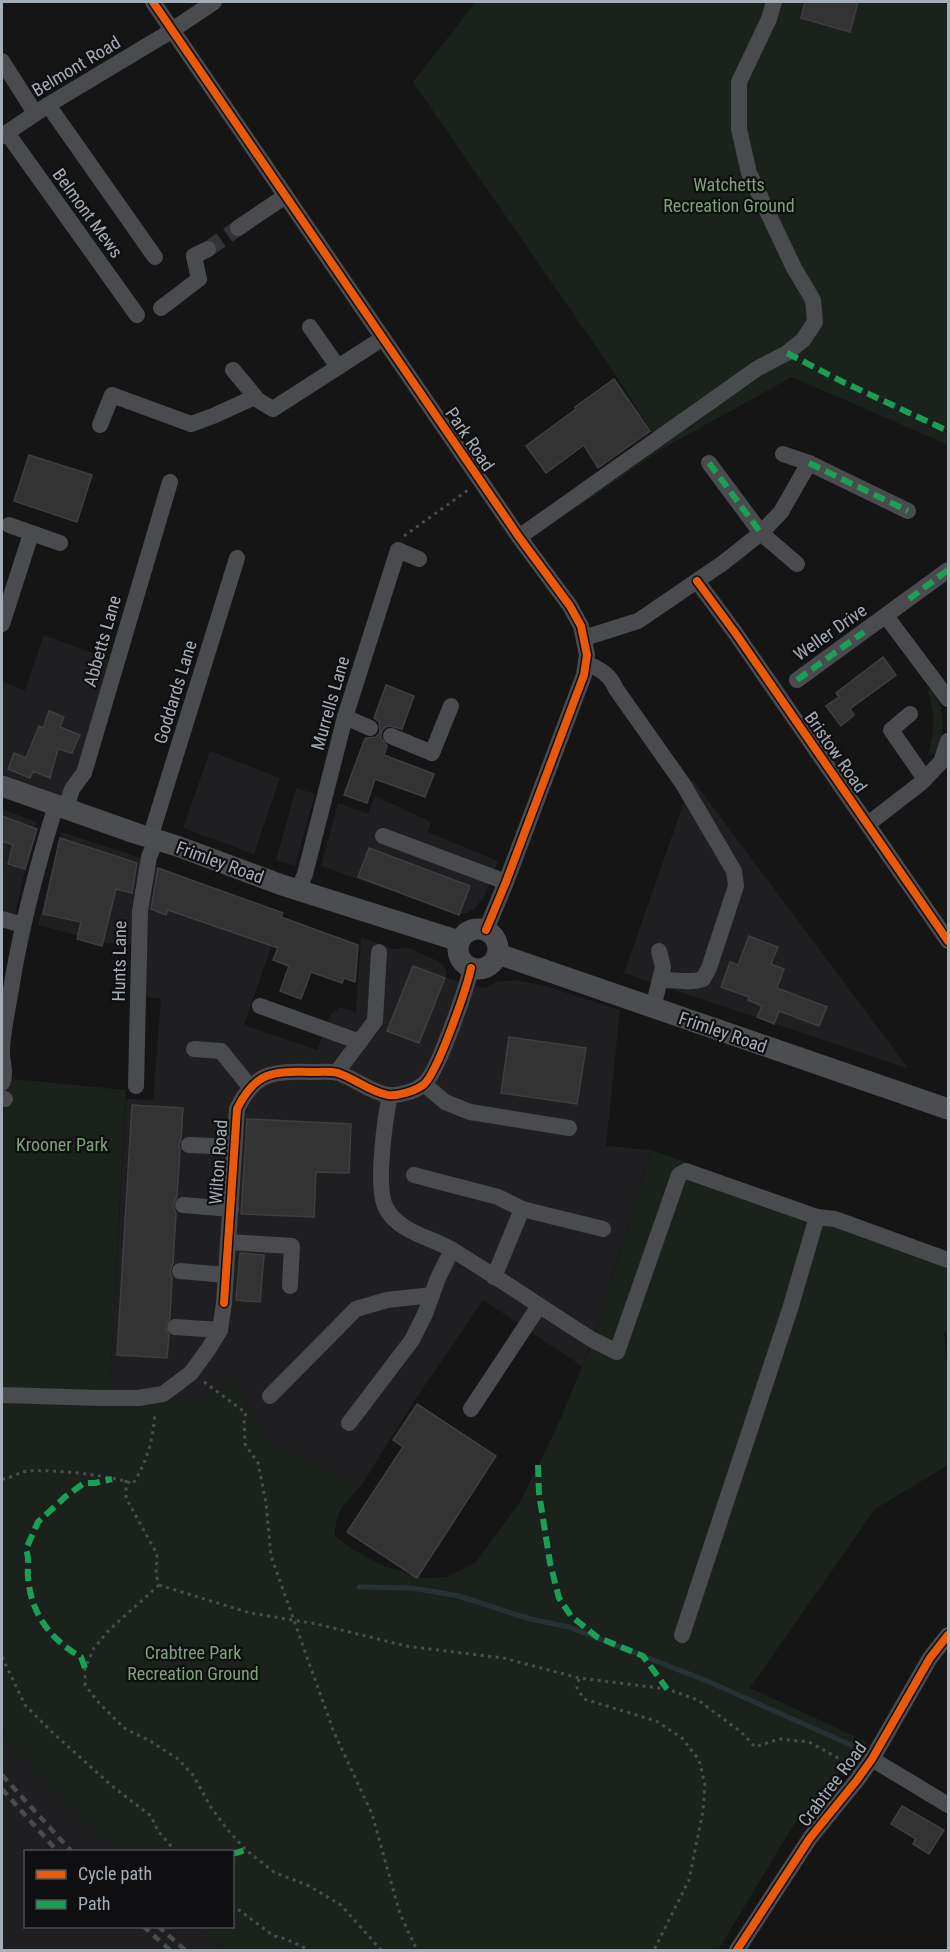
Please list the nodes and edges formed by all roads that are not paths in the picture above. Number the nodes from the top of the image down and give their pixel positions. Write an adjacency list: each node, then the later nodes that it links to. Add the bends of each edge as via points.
1 (153, 2): 4 (street, Park Road)
2 (214, 2): 4 (street, Belmont Road)
3 (774, 2): 26 (street, via 739,82 739,129 749,173 813,300 815,322 803,340 787,353 758,368)
4 (172, 30): 6 (street, Belmont Road); 8 (street, Park Road)
5 (2, 61): 6 (street)
6 (42, 109): 7 (street, Belmont Road); 11 (street)
7 (4, 135): 13 (street, Belmont Mews)
8 (284, 197): 9 (street); 15 (street, Park Road)
9 (238, 228)
10 (208, 249): 12 (street, via 194,256 199,279)
11 (155, 257)
12 (161, 308)
13 (137, 315)
14 (310, 327): 16 (street)
15 (383, 338): 16 (street); 26 (street, Park Road)
16 (338, 367): 18 (street, via 273,409)
17 (233, 370): 18 (street)
18 (255, 397): 19 (street, via 190,424 112,395)
19 (100, 425)
20 (783, 454): 22 (street)
21 (709, 463): 27 (street)
22 (809, 463): 24 (street); 27 (street, via 781,512)
23 (170, 482): 50 (street, Abbetts Lane, via 84,772)
24 (908, 511)
25 (9, 525): 28 (street)
26 (525, 533): 37 (street, Park Road, via 570,606)
27 (761, 533): 32 (street); 34 (street)
28 (31, 534): 29 (street); 36 (street)
29 (60, 543)
30 (237, 558): 53 (street, Goddards Lane)
31 (419, 559): 44 (street, Murrells Lane, via 398,550)
32 (796, 564)
33 (948, 570): 35 (street, Weller Drive)
34 (697, 581): 37 (street, via 638,621); 51 (street, Bristow Road)
35 (886, 616): 40 (street, Weller Drive); 41 (street, Weller Drive)
36 (2, 624)
37 (584, 638): 38 (street, Park Road)
38 (587, 664): 54 (street, Park Road); 65 (street, via 601,669 612,680 682,784 734,871 736,886 703,979)
39 (101, 674): 50 (street)
40 (797, 680)
41 (948, 699)
42 (451, 706): 46 (street, via 432,753)
43 (910, 714): 48 (street, via 891,730)
44 (345, 717): 45 (street); 55 (street, Murrells Lane)
45 (370, 728)
46 (391, 736)
47 (948, 741): 48 (street, via 941,762)
48 (925, 779): 51 (street)
49 (2, 786): 50 (main road, Frimley Road)
50 (65, 800): 53 (main road, Frimley Road); 57 (street, via 44,842)
51 (868, 824): 60 (street, Bristow Road)
52 (383, 836): 54 (street)
53 (153, 839): 55 (main road, Frimley Road); 72 (street, Hunts Lane, via 140,912)
54 (506, 882): 58 (street, Park Road)
55 (298, 890): 59 (main road, Frimley Road)
56 (2, 919): 57 (street)
57 (23, 925): 74 (street, via 2,1052)
58 (486, 930): 59 (main road, via 475,928); 63 (main road, via 495,938)
59 (459, 941): 64 (main road, via 459,956)
60 (948, 941)
61 (659, 951): 65 (street)
62 (379, 952): 68 (street, via 375,1021)
63 (498, 954): 64 (main road, via 490,965); 67 (main road, Frimley Road)
64 (471, 968): 71 (street, via 436,1066)
65 (661, 980): 67 (street)
66 (260, 1006): 68 (street)
67 (653, 1008): 76 (main road, Frimley Road)
68 (360, 1041): 70 (street)
69 (194, 1049): 73 (street, via 221,1051)
70 (337, 1072): 73 (street, via 281,1071); 75 (street)
71 (424, 1084): 75 (street, via 410,1092); 77 (street, via 445,1102 470,1112)
72 (136, 1086)
73 (250, 1087): 79 (street, Wilton Road, via 237,1109)
74 (3, 1089)
75 (390, 1095): 87 (street, via 381,1195 386,1208 409,1230)
76 (948, 1108)
77 (569, 1128)
78 (189, 1145): 79 (street)
79 (234, 1147): 82 (street, Wilton Road)
80 (414, 1175): 83 (street, via 498,1197)
81 (183, 1205): 82 (street)
82 (231, 1209): 86 (street, Wilton Road)
83 (522, 1209): 85 (street); 91 (street)
84 (817, 1217): 88 (street, via 835,1219); 94 (street, via 686,1171 679,1176 617,1352); 102 (street)
85 (603, 1229)
86 (228, 1242): 90 (street, Wilton Road); 92 (street, via 292,1246)
87 (452, 1250): 91 (street); 93 (street)
88 (948, 1260)
89 (180, 1271): 90 (street)
90 (226, 1275): 96 (street, Wilton Road)
91 (494, 1277): 94 (street)
92 (290, 1286)
93 (429, 1301): 97 (street, via 401,1342); 99 (street, via 387,1300 356,1309); 101 (street, via 412,1340)
94 (538, 1306): 100 (street)
95 (176, 1327): 96 (street)
96 (220, 1330): 98 (street, Wilton Road, via 191,1373 163,1394 138,1398)
97 (390, 1349)
98 (2, 1395)
99 (270, 1396)
100 (471, 1409)
101 (349, 1423)
102 (682, 1635)
103 (948, 1635): 104 (street, Crabtree Road, via 930,1658)
104 (872, 1759): 105 (street); 106 (street, Crabtree Road, via 810,1838)
105 (948, 1805)
106 (737, 1950)

